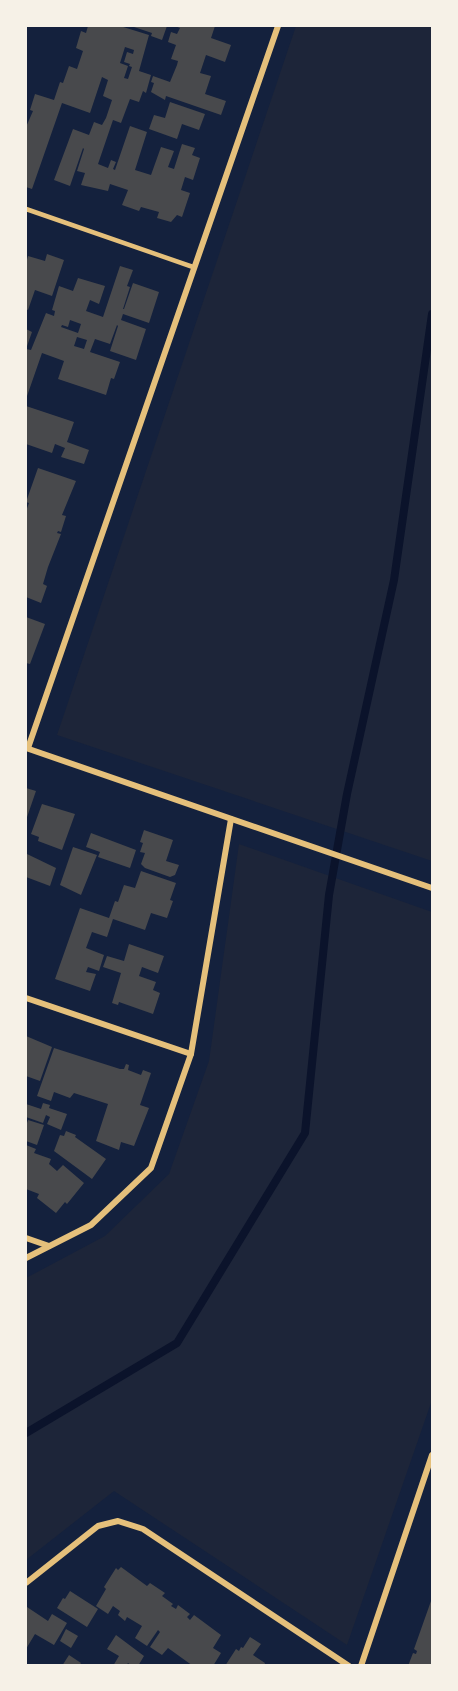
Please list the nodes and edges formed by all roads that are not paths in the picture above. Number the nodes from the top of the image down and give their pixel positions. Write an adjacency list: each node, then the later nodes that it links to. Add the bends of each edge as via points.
1 (278, 26): 3 (street)
2 (26, 209): 3 (lane)
3 (194, 267): 4 (street)
4 (27, 748): 5 (street)
5 (231, 819): 6 (street); 8 (street)
6 (432, 888)
7 (26, 998): 8 (street)
8 (191, 1054): 10 (street, via 151,1168 91,1225)
9 (26, 1238): 10 (street)
10 (50, 1246): 11 (street)
11 (26, 1258)
12 (432, 1455): 15 (street)
13 (26, 1583): 14 (street, via 98,1526 118,1521 143,1529)
14 (349, 1665)
15 (361, 1665)

